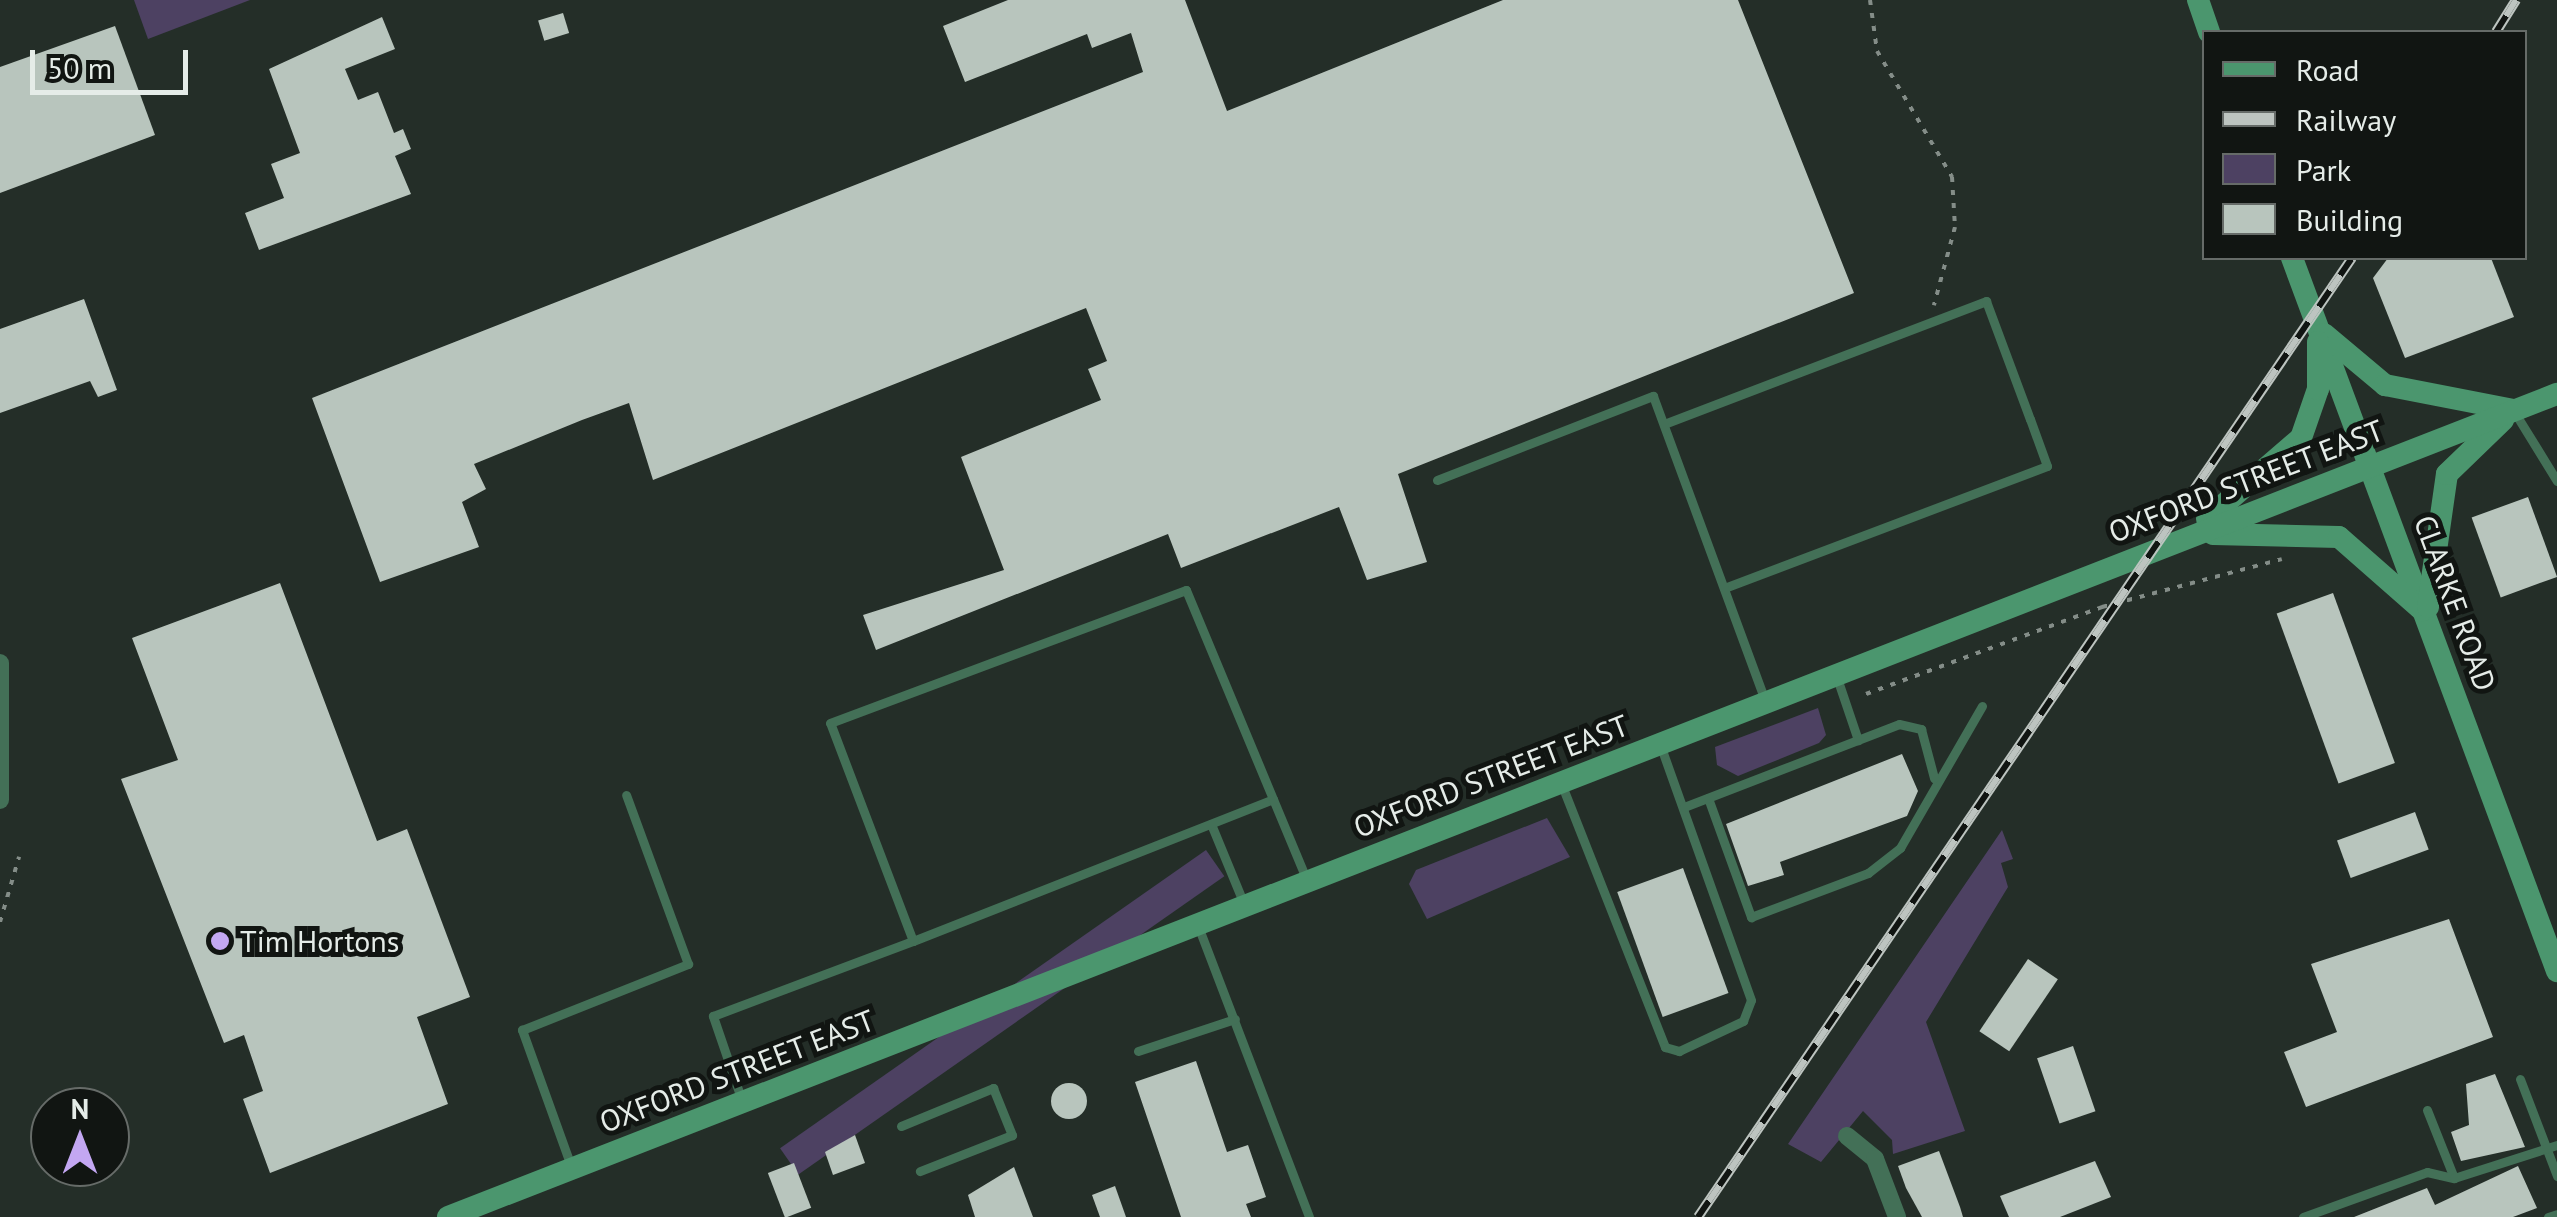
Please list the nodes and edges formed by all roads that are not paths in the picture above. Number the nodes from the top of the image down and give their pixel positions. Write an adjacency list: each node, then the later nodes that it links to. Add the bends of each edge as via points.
1 (2198, 0): 2 (main road)
2 (2209, 30)
3 (2293, 260): 4 (main road, CLARKE ROAD)
4 (2318, 328): 6 (main road, via 2385,384); 8 (main road, CLARKE ROAD); 11 (main road, via 2318,389 2301,438)
5 (2557, 394): 6 (main road, OXFORD STREET EAST)
6 (2514, 410): 8 (main road, OXFORD STREET EAST); 9 (lane); 13 (main road, via 2447,474)
7 (1664, 424): 10 (lane, via 1653,396); 12 (lane); 12 (lane, via 1986,301 2047,466)
8 (2372, 464): 11 (main road, OXFORD STREET EAST); 13 (main road, CLARKE ROAD)
9 (2556, 478)
10 (1437, 480)
11 (2185, 536): 13 (main road, via 2339,537); 15 (main road, OXFORD STREET EAST)
12 (1724, 588): 16 (lane)
13 (2428, 616): 31 (main road, CLARKE ROAD)
14 (0, 663): 25 (street)
15 (1835, 673): 16 (main road, OXFORD STREET EAST); 18 (lane)
16 (1766, 700): 19 (main road, OXFORD STREET EAST)
17 (1982, 706): 20 (lane)
18 (1858, 740): 20 (lane, via 1899,724 1921,729); 23 (lane)
19 (1659, 742): 21 (main road, OXFORD STREET EAST); 26 (lane)
20 (1934, 778): 23 (lane, via 1900,848 1868,873 1752,917)
21 (1560, 781): 26 (lane, via 1658,1031 1679,1051 1743,1021 1751,1000); 28 (main road, OXFORD STREET EAST)
22 (626, 795): 42 (lane, via 688,964 522,1030)
23 (1708, 798): 26 (lane)
24 (1273, 799): 27 (lane); 28 (lane); 32 (lane, via 1186,590 830,723)
25 (0, 800)
26 (1684, 807)
27 (1211, 824): 29 (lane); 32 (lane)
28 (1307, 880): 29 (main road, OXFORD STREET EAST)
29 (1245, 905): 30 (main road, OXFORD STREET EAST)
30 (1197, 923): 34 (lane); 37 (main road, OXFORD STREET EAST)
31 (2551, 934): 33 (main road, CLARKE ROAD)
32 (913, 940): 37 (lane, via 713,1016)
33 (2557, 971)
34 (1235, 1019): 35 (lane); 48 (lane)
35 (1138, 1051)
36 (2520, 1079): 41 (lane)
37 (742, 1102): 42 (main road, OXFORD STREET EAST)
38 (2427, 1110): 45 (lane)
39 (901, 1126): 43 (lane, via 993,1088 1012,1136)
40 (1847, 1136): 49 (street, via 1875,1159)
41 (2552, 1147): 44 (lane); 45 (lane)
42 (572, 1168): 47 (main road, OXFORD STREET EAST)
43 (920, 1170)
44 (2557, 1176)
45 (2454, 1178): 50 (lane, via 2427,1172)
46 (2557, 1214): 51 (lane)
47 (448, 1217)
48 (1309, 1217)
49 (1897, 1217)
50 (2303, 1217)
51 (2548, 1217)

